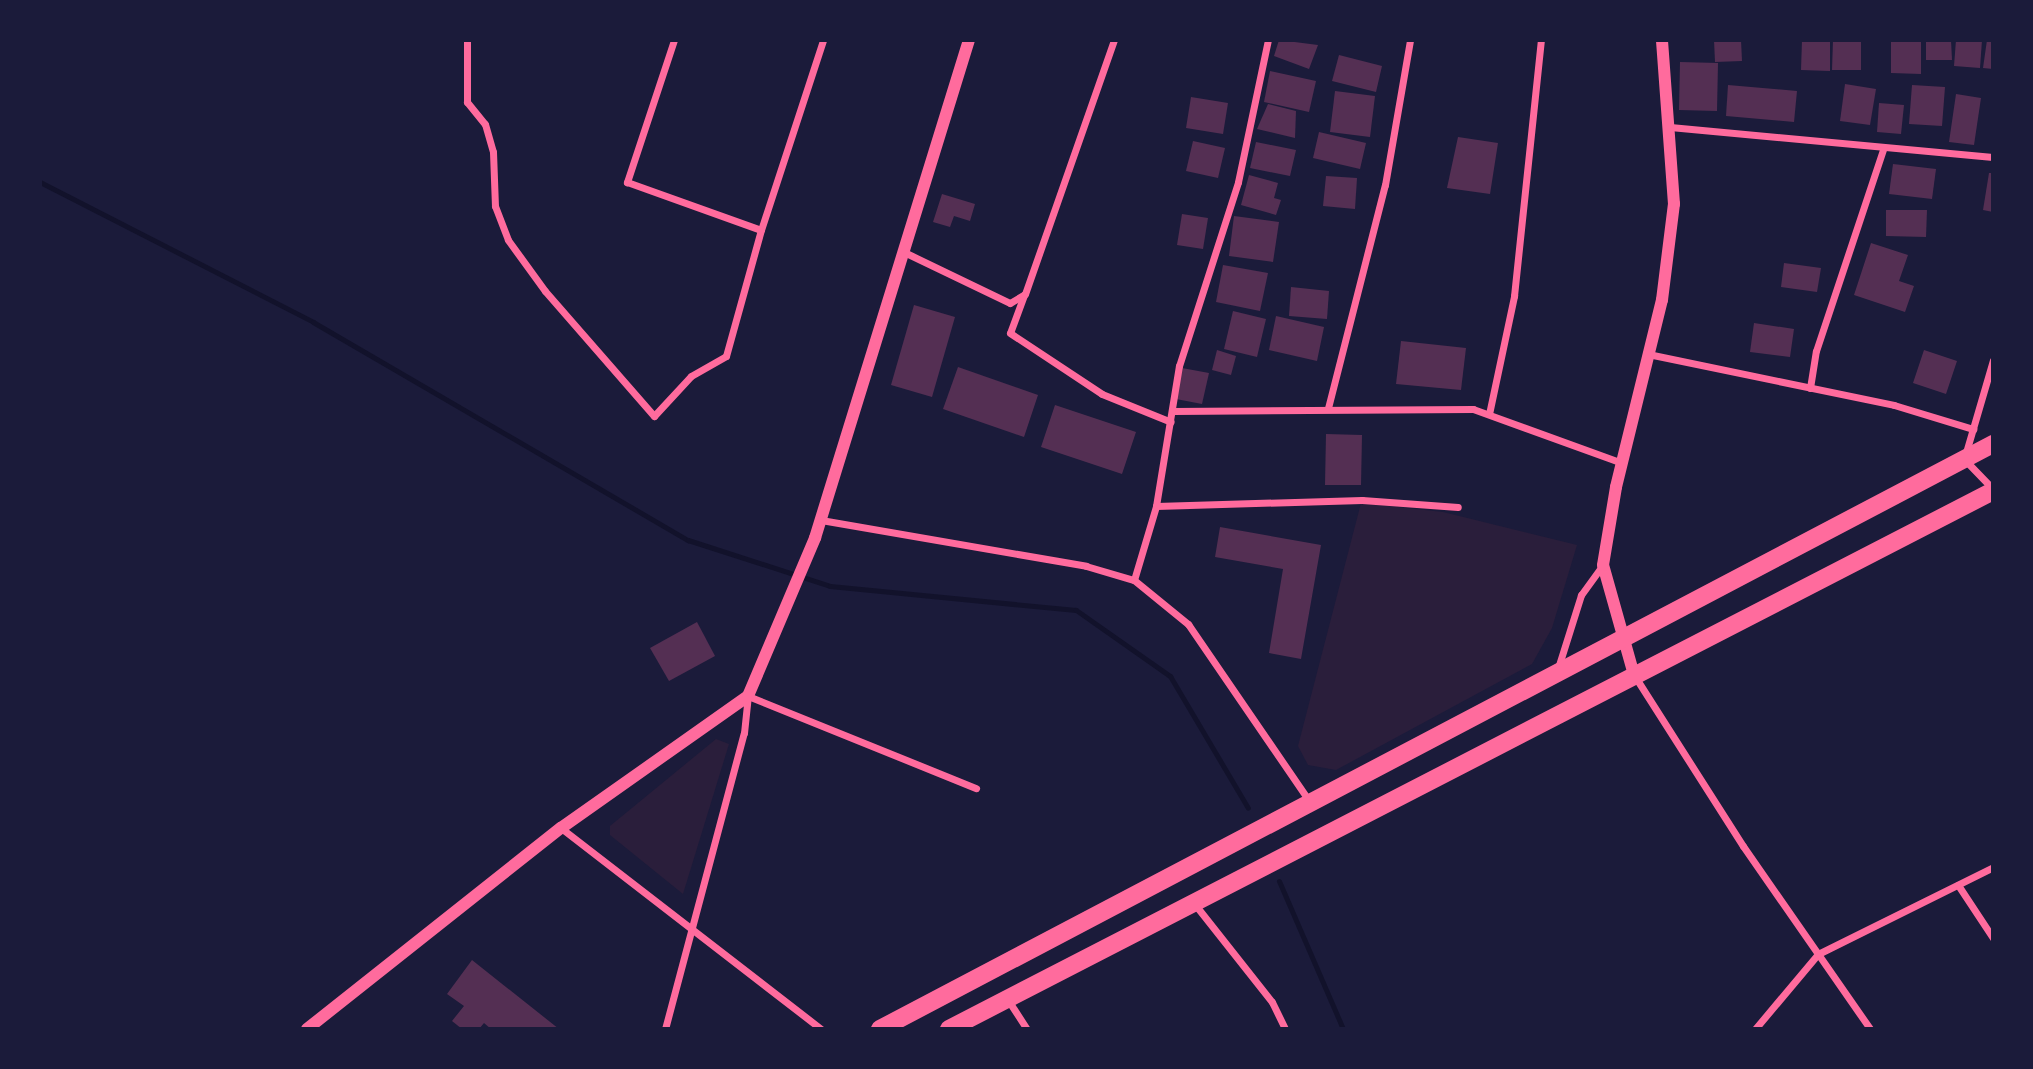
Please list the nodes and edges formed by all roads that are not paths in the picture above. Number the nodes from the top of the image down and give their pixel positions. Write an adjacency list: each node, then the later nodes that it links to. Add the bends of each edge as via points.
1 (467, 40): 13 (street, via 467,102 485,124 493,152 495,206 508,240 545,291 654,416 691,376 726,356)
2 (674, 40): 13 (street, via 627,182)
3 (823, 40): 13 (street)
4 (969, 40): 14 (street)
5 (1114, 40): 15 (street)
6 (1268, 40): 20 (street, via 1238,182 1179,366)
7 (1410, 40): 19 (street, via 1385,185)
8 (1541, 40): 21 (street, via 1514,296)
9 (1662, 40): 10 (street)
10 (1670, 127): 11 (street); 16 (street, via 1674,204 1662,300)
11 (1885, 147): 12 (street); 18 (street, via 1816,351)
12 (1993, 157)
13 (761, 230)
14 (906, 253): 15 (street, via 1010,303); 30 (street)
15 (1025, 294): 22 (street, via 1010,333 1102,394)
16 (1648, 354): 18 (street); 26 (street)
17 (1993, 360): 23 (street)
18 (1810, 388): 23 (street, via 1894,405)
19 (1328, 408): 20 (street); 21 (street, via 1473,409)
20 (1173, 411): 22 (street)
21 (1489, 414): 26 (street)
22 (1171, 422): 28 (street)
23 (1973, 429): 25 (street)
24 (1993, 444): 25 (main road)
25 (1964, 459): 27 (street); 33 (main road)
26 (1622, 463): 31 (street)
27 (1993, 490): 35 (main road)
28 (1156, 506): 29 (street, via 1362,500); 32 (street)
29 (1458, 507)
30 (821, 520): 32 (street, via 1086,566); 36 (street, via 792,600)
31 (1603, 565): 33 (street); 34 (street, via 1581,595)
32 (1134, 580): 38 (street, via 1188,624)
33 (1620, 639): 34 (main road); 35 (street)
34 (1556, 673): 38 (main road)
35 (1634, 675): 42 (main road); 45 (street)
36 (748, 696): 37 (street); 39 (street); 43 (street, via 744,733)
37 (976, 788)
38 (1310, 802): 50 (main road)
39 (561, 828): 43 (street); 47 (street)
40 (1993, 867): 41 (street)
41 (1958, 884): 44 (street); 45 (street)
42 (1192, 902): 46 (main road); 53 (street, via 1272,1002)
43 (692, 927): 48 (street); 49 (street)
44 (1993, 938)
45 (1818, 954): 54 (street); 55 (street)
46 (1007, 999): 51 (main road); 52 (street)
47 (307, 1029)
48 (665, 1029)
49 (821, 1029)
50 (880, 1029)
51 (949, 1029)
52 (1027, 1029)
53 (1285, 1029)
54 (1755, 1029)
55 (1870, 1029)

